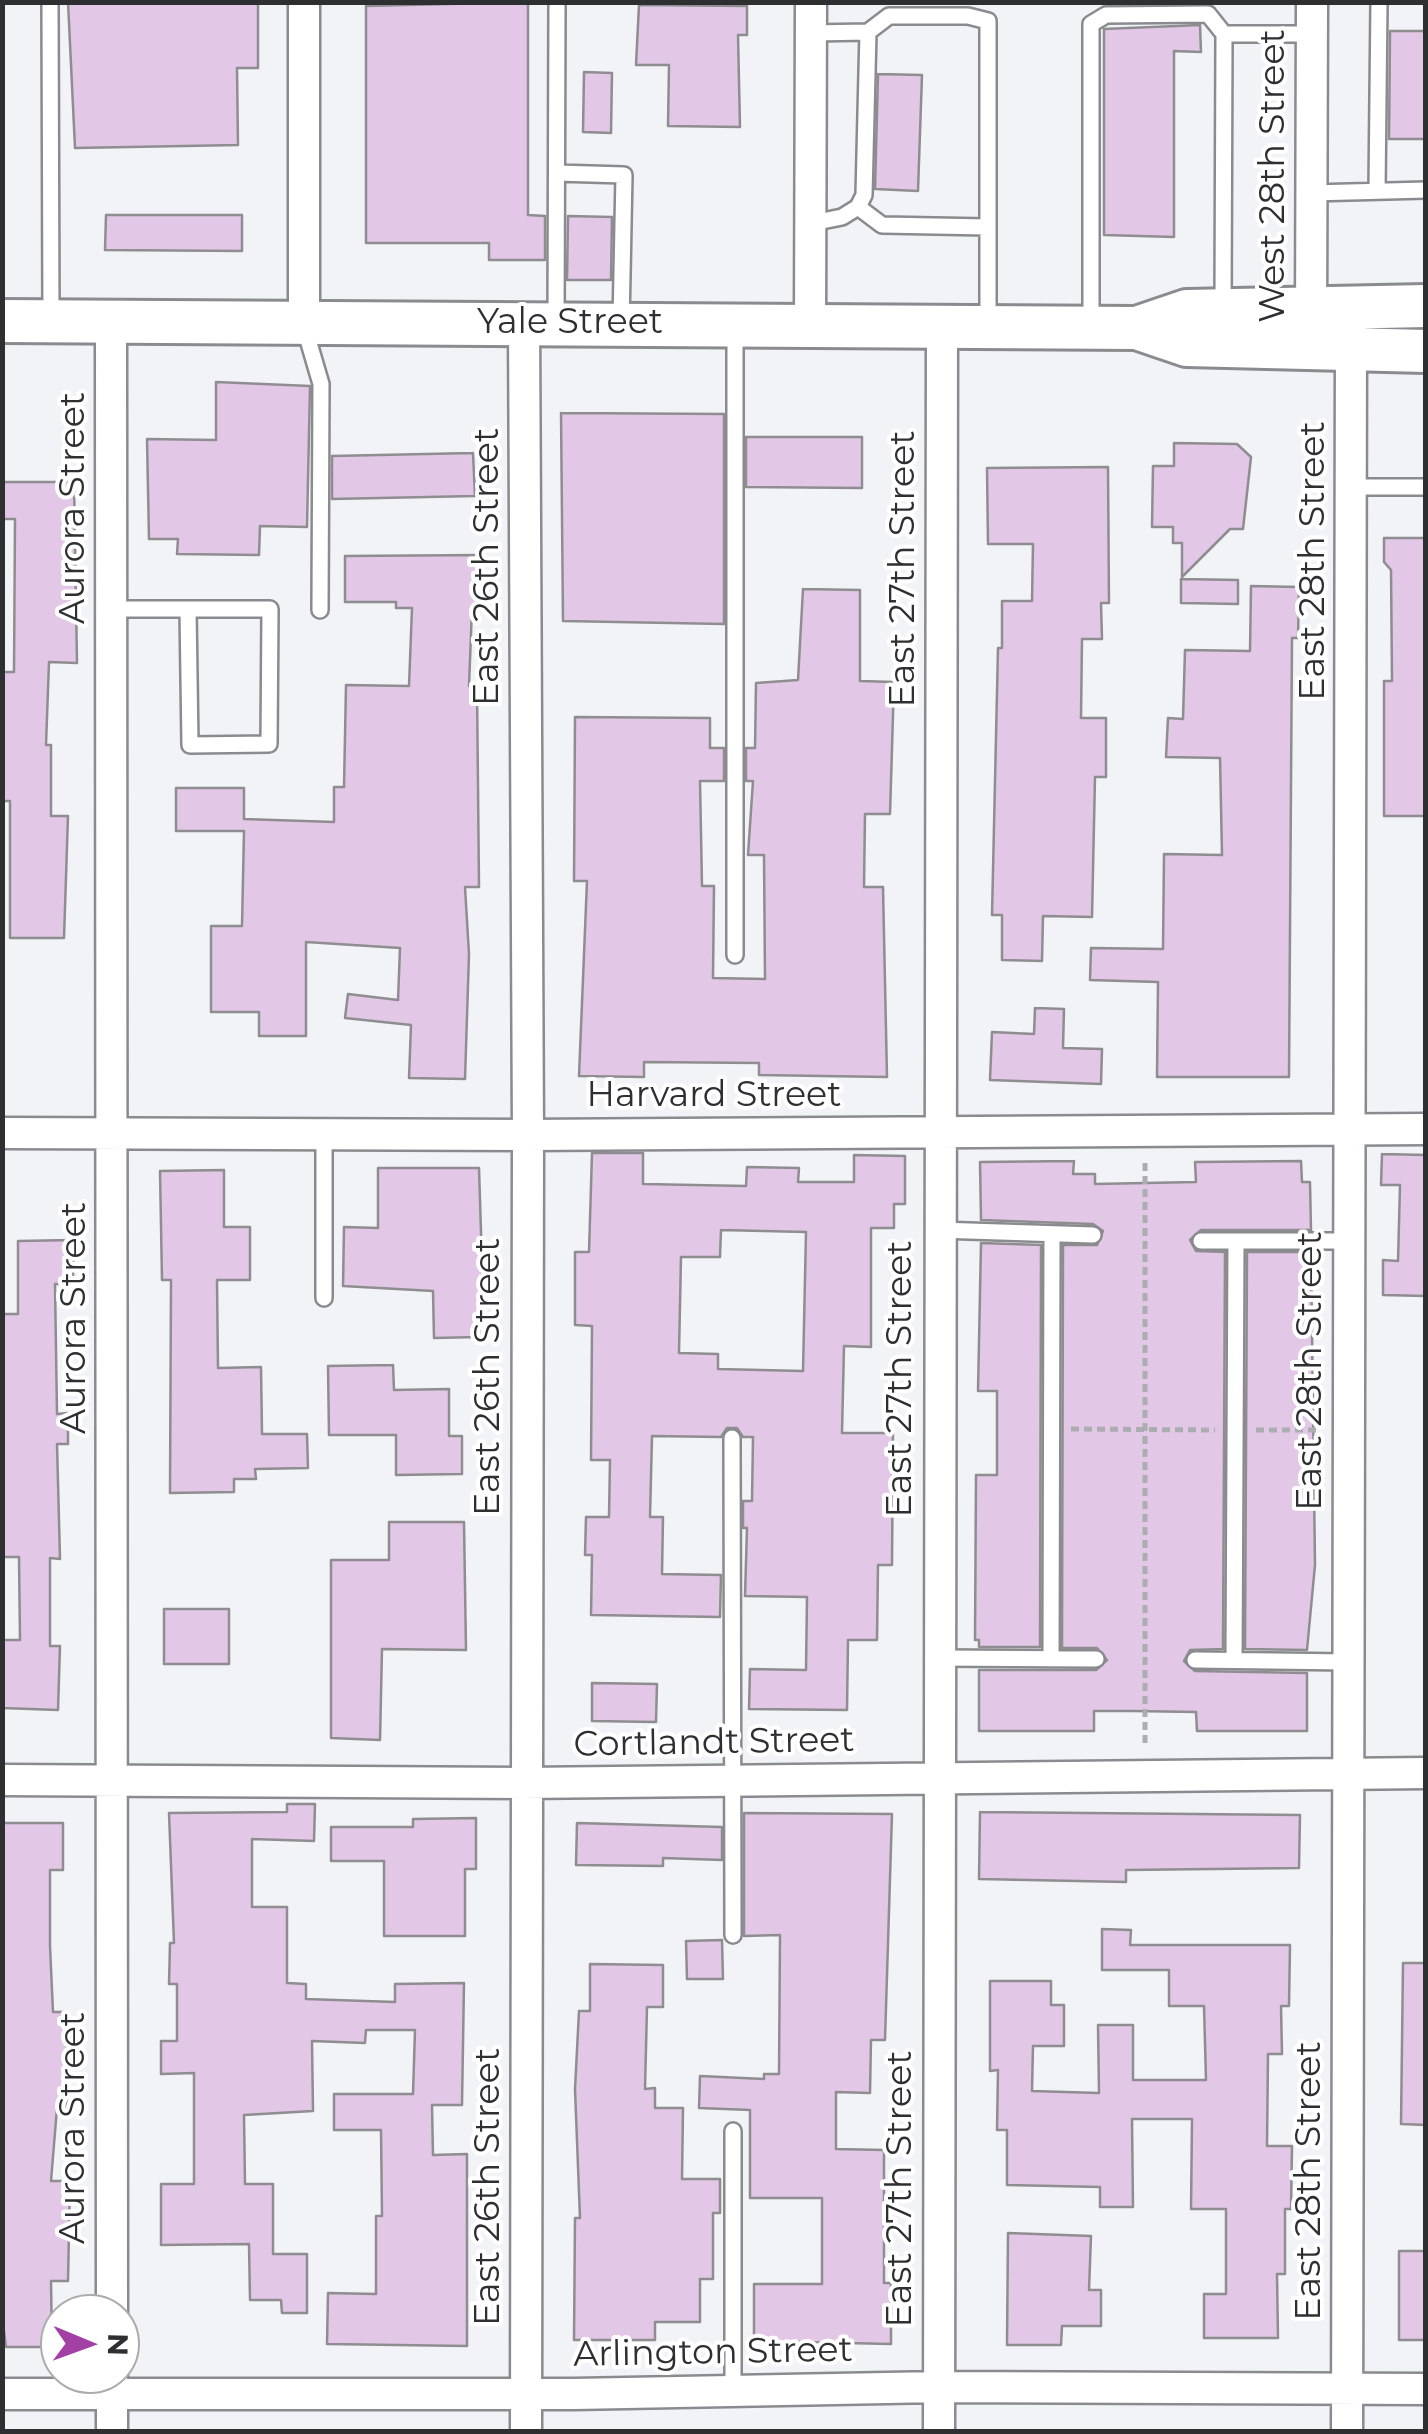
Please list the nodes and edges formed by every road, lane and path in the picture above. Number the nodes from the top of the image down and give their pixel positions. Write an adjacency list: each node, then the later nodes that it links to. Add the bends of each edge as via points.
1 (50, 2): 20 (lane)
2 (304, 2): 23 (street)
3 (557, 2): 10 (lane)
4 (1312, 2): 9 (street, West 28th Street)
5 (1379, 2): 12 (lane)
6 (811, 18): 7 (lane); 15 (street)
7 (868, 32): 14 (lane, via 864,195); 16 (lane, via 889,16 988,22)
8 (1224, 34): 9 (lane); 18 (lane); 29 (lane, via 1208,14 1106,15 1092,24)
9 (1312, 34): 13 (street, West 28th Street)
10 (556, 173): 22 (lane); 24 (lane, via 624,175)
11 (1426, 190): 12 (lane)
12 (1377, 191): 13 (lane)
13 (1311, 193): 31 (street, West 28th Street)
14 (858, 207): 15 (lane); 16 (lane, via 882,226)
15 (812, 224): 26 (street)
16 (988, 227): 28 (lane)
17 (1426, 306): 31 (main road, Yale Street)
18 (1223, 310): 30 (main road, Yale Street, via 1187,311); 31 (main road, Yale Street)
19 (2, 321): 20 (main road, Yale Street)
20 (50, 321): 21 (main road, Yale Street)
21 (111, 322): 23 (main road, Yale Street); 35 (street, Aurora Street)
22 (540, 322): 23 (main road, Yale Street); 24 (main road, Yale Street); 45 (street, East 26th Street)
23 (304, 323): 37 (lane, via 321,384)
24 (622, 323): 25 (main road, Yale Street)
25 (735, 324): 26 (main road, Yale Street); 38 (lane)
26 (810, 325): 27 (main road, Yale Street)
27 (942, 326): 28 (main road, Yale Street); 42 (street, East 27th Street)
28 (988, 327): 29 (main road, Yale Street)
29 (1090, 328): 30 (main road, Yale Street)
30 (1137, 328): 31 (main road, Yale Street, via 1187,344)
31 (1331, 330): 32 (main road, Yale Street); 33 (street, East 28th Street)
32 (1426, 351)
33 (1351, 487): 34 (lane); 39 (street, East 28th Street)
34 (1426, 487)
35 (112, 609): 36 (lane); 41 (street, Aurora Street)
36 (188, 609): 36 (lane, via 270,609 269,744 190,744)
37 (320, 610)
38 (735, 955)
39 (1349, 1130): 40 (street, Harvard Street); 42 (street, Harvard Street); 52 (street, East 28th Street)
40 (1426, 1130)
41 (112, 1132): 43 (street, Harvard Street); 44 (street, Harvard Street); 70 (street, Aurora Street)
42 (939, 1132): 45 (street, Harvard Street); 47 (street, East 27th Street)
43 (2, 1133)
44 (324, 1134): 45 (street, Harvard Street); 53 (lane)
45 (528, 1135): 72 (street, East 26th Street)
46 (1145, 1154): 55 (path)
47 (938, 1230): 48 (lane); 59 (street, East 27th Street)
48 (1052, 1234): 49 (lane); 54 (lane)
49 (1093, 1235)
50 (1201, 1241): 51 (lane)
51 (1236, 1241): 52 (lane); 56 (lane)
52 (1348, 1242): 57 (street, East 28th Street)
53 (324, 1298)
54 (1052, 1429): 55 (path); 60 (lane)
55 (1145, 1429): 56 (path); 65 (path)
56 (1235, 1430): 57 (path); 63 (lane)
57 (1348, 1430): 64 (street, East 28th Street)
58 (732, 1438): 71 (lane)
59 (938, 1658): 60 (lane); 68 (street, East 27th Street)
60 (1050, 1659): 61 (lane)
61 (1096, 1659)
62 (1195, 1660): 63 (lane)
63 (1234, 1660): 64 (lane)
64 (1348, 1662): 66 (street, East 28th Street)
65 (1145, 1743)
66 (1348, 1774): 67 (street, Cortlandt Street); 68 (street, Cortlandt Street); 78 (street, East 28th Street)
67 (1426, 1774)
68 (938, 1777): 71 (street, Cortlandt Street); 77 (street, East 27th Street)
69 (2, 1780): 70 (street, Cortlandt Street)
70 (112, 1780): 72 (street, Cortlandt Street); 75 (street, Aurora Street)
71 (733, 1780): 72 (street, Cortlandt Street); 73 (lane)
72 (524, 1782): 82 (street, East 26th Street)
73 (733, 1936)
74 (733, 2131): 80 (lane)
75 (112, 2294)
76 (140, 2385): 82 (street, Arlington Street)
77 (939, 2387): 78 (street, Arlington Street); 80 (street, Arlington Street); 87 (street, East 27th Street)
78 (1347, 2389): 79 (street, Arlington Street); 88 (street, East 28th Street)
79 (1426, 2389)
80 (733, 2390): 82 (street, Arlington Street)
81 (40, 2391): 83 (street, Arlington Street)
82 (527, 2393): 86 (street, East 26th Street)
83 (2, 2394)
84 (112, 2394): 85 (street)
85 (112, 2432)
86 (526, 2432)
87 (939, 2432)
88 (1347, 2432)

